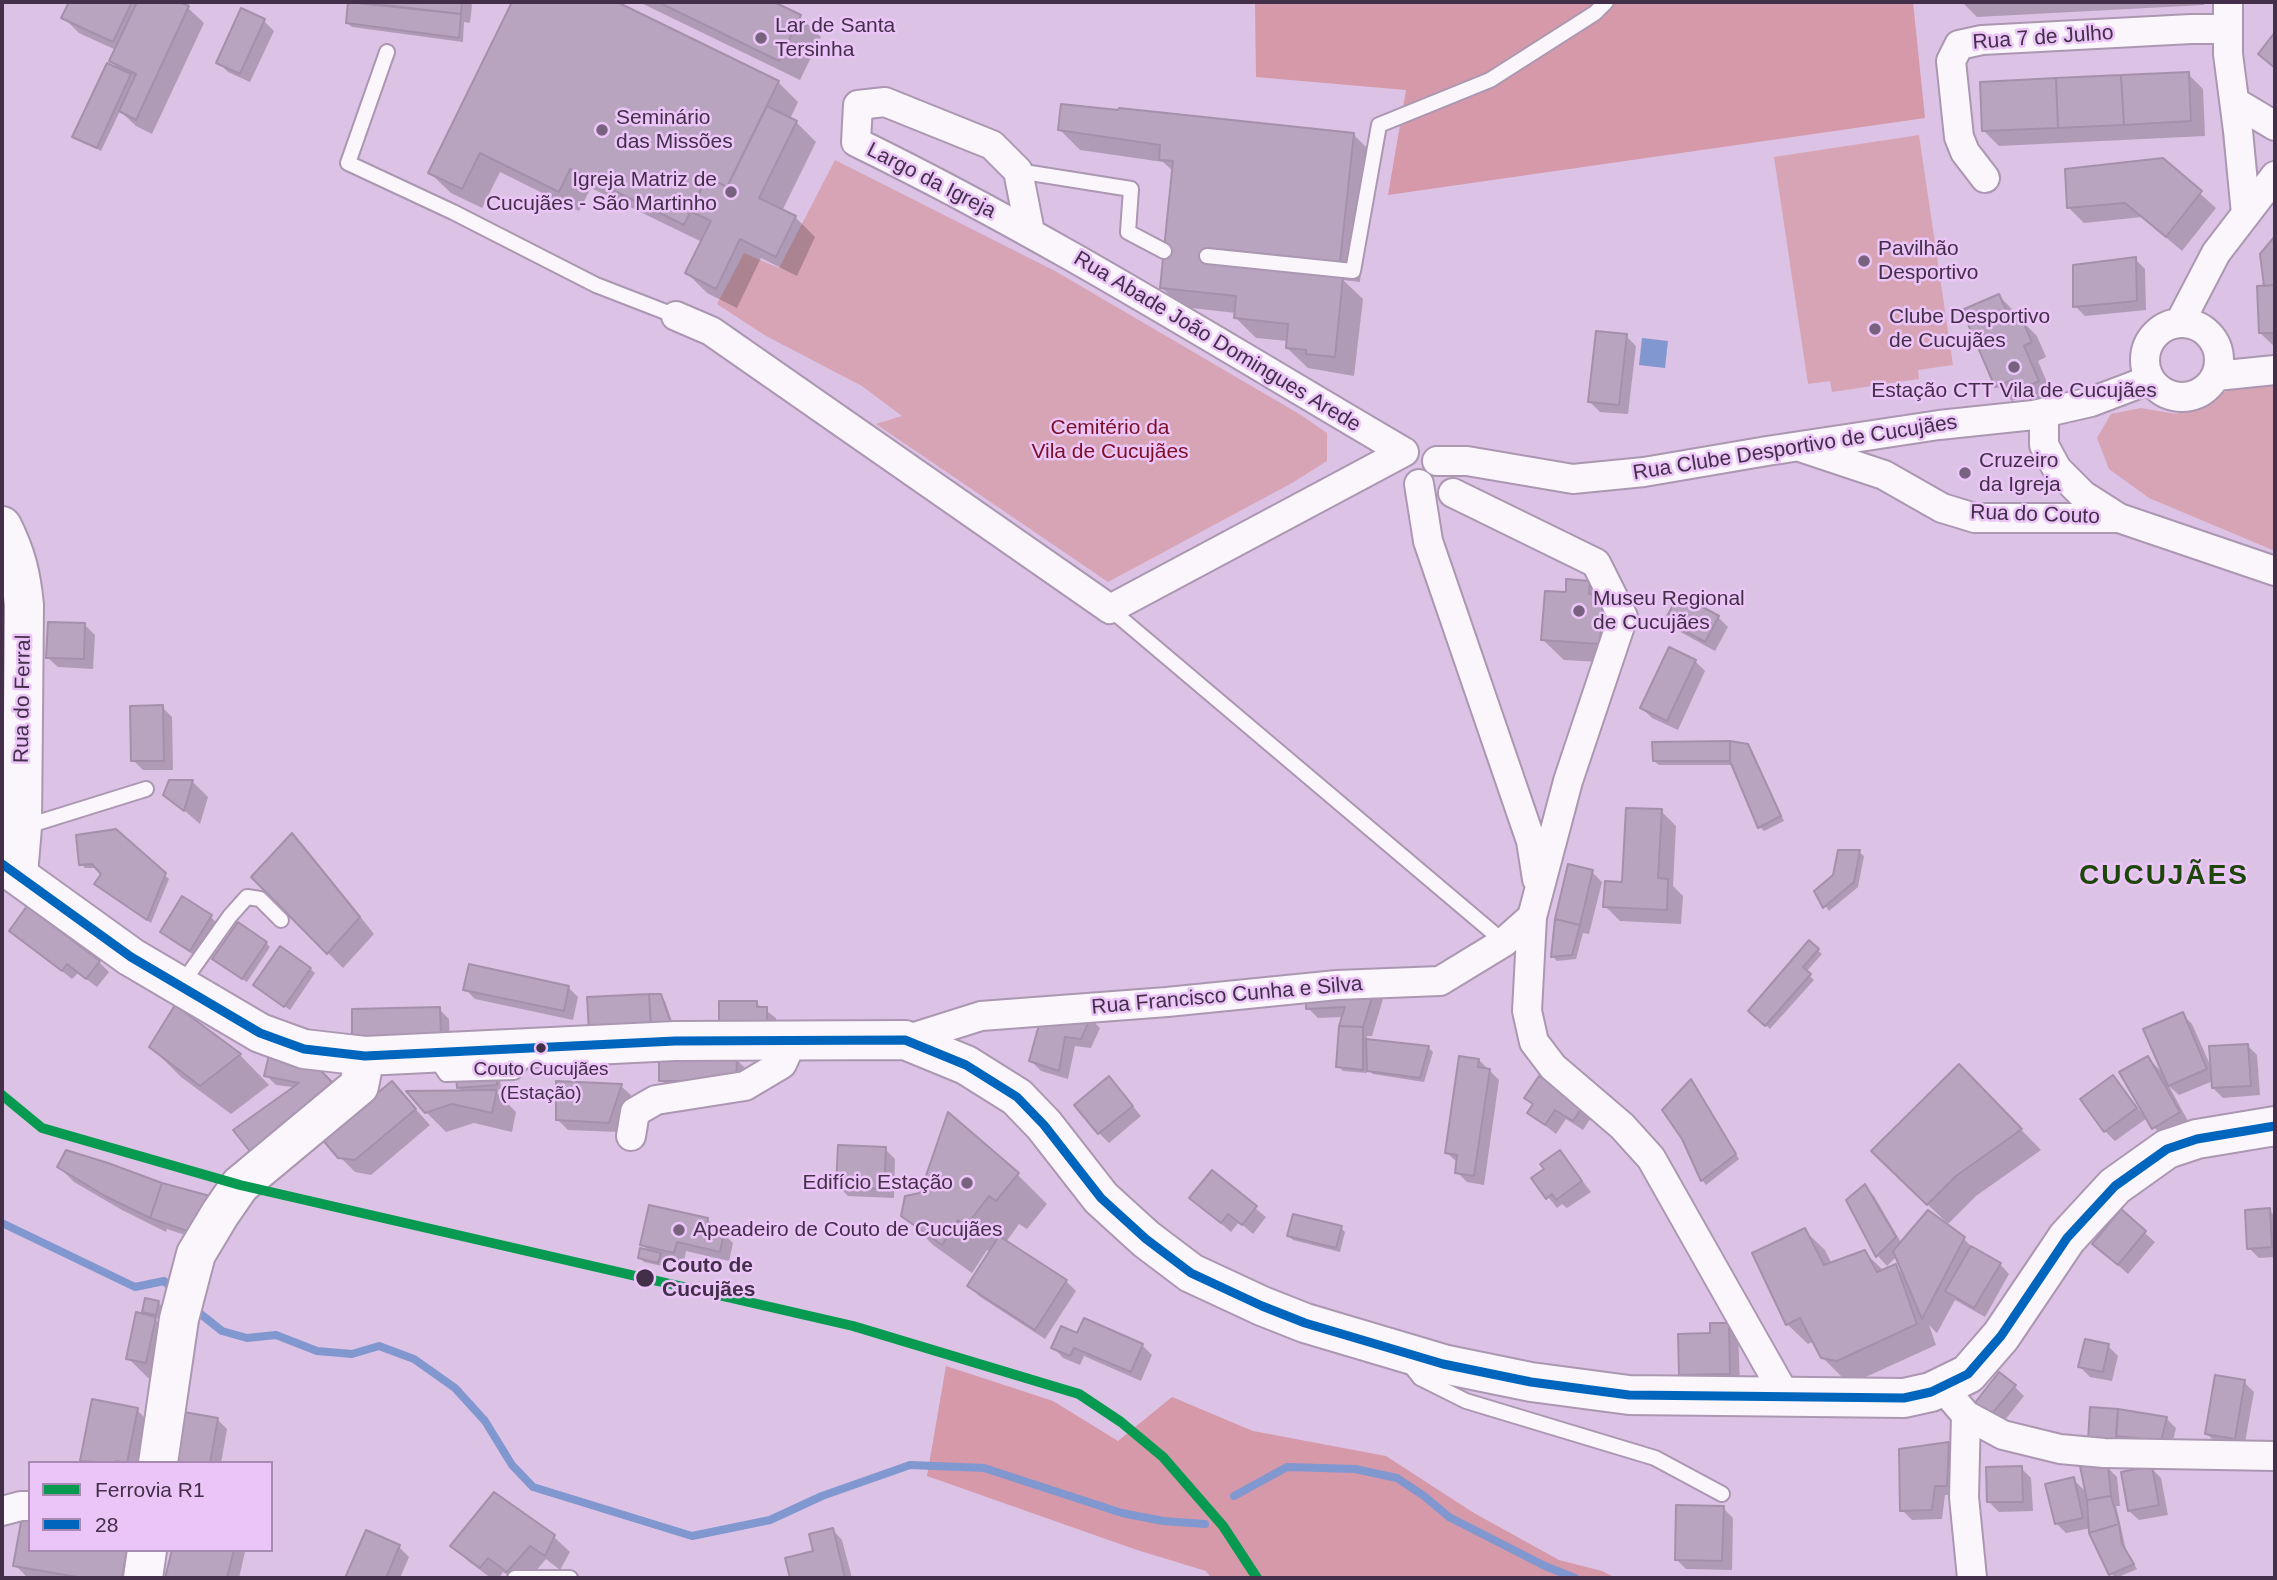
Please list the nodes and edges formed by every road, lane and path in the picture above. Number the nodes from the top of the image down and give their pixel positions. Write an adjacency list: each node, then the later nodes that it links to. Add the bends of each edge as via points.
1 (1606, 2): 12 (lane, via 1490,80 1378,125 1353,271)
2 (2228, 15): 4 (street); 8 (street, Rua 7 de Julho, via 2192,29 1959,45 1951,61 1959,137)
3 (387, 52): 13 (lane, via 348,163 596,285)
4 (2235, 102): 5 (street); 9 (street)
5 (2275, 126)
6 (1018, 171): 10 (street, Largo da Igreja); 10 (street, Largo da Igreja, via 992,145 885,102 858,105 856,142); 11 (lane, via 1131,189 1128,232)
7 (2275, 176): 9 (street)
8 (1985, 178)
9 (2246, 214): 14 (street, via 2216,253)
10 (1030, 232): 20 (street, Rua Abade João Domingues Arede)
11 (1164, 251)
12 (1207, 256)
13 (676, 316): 27 (street, via 711,331)
14 (2180, 322): 16 (street, via 2193,324 2213,338 2218,351); 17 (street, via 2156,332 2148,343 2144,355)
15 (2275, 370): 16 (street)
16 (2216, 376): 17 (street, via 2208,387 2184,398 2158,390)
17 (2149, 380): 18 (street, Rua Clube Desportivo de Cucujães, via 2091,402)
18 (2044, 413): 19 (street, Rua Clube Desportivo de Cucujães); 24 (street, Rua do Couto, via 2044,445 2057,469 2083,495)
19 (1798, 446): 21 (street, Rua Clube Desportivo de Cucujães, via 1573,479 1467,461); 24 (street, Rua do Couto, via 1884,475 1942,508 1975,518)
20 (1404, 452): 21 (street, via 1420,446 1434,453); 22 (street, via 1404,472); 27 (street)
21 (1437, 461): 22 (street, via 1434,475)
22 (1419, 484): 31 (street, via 1428,541 1531,841)
23 (1453, 493): 31 (street, via 1596,563 1623,617 1568,781)
24 (2119, 518): 26 (street, Rua do Couto)
25 (2, 526): 29 (main road, Rua do Ferral, via 21,576 24,605)
26 (2275, 571)
27 (1110, 608): 33 (lane)
28 (146, 789): 29 (lane)
29 (22, 827): 30 (main road, Rua do Ferral)
30 (10, 870): 34 (main road, via 131,957)
31 (1535, 905): 33 (street, Rua Francisco Cunha e Silva); 41 (street, via 1527,1012 1534,1042 1553,1067 1622,1126 1651,1158)
32 (281, 920): 34 (lane, via 260,899 247,897)
33 (1504, 942): 35 (street, Rua Francisco Cunha e Silva, via 1440,981 1336,985 981,1016)
34 (180, 986): 37 (main road, via 260,1033 304,1049)
35 (905, 1040): 36 (main road); 40 (main road, via 966,1065 1017,1097 1101,1198 1191,1273 1305,1323)
36 (792, 1042): 37 (main road, via 675,1041); 39 (street, via 782,1064 745,1086 656,1100 635,1112)
37 (365, 1056): 44 (main road, via 359,1086 240,1185 196,1254 179,1320)
38 (2275, 1126): 42 (main road, via 2197,1139 2167,1149 2115,1186 2067,1238 2001,1336 1968,1374)
39 (631, 1136)
40 (1399, 1352): 41 (main road, via 1531,1382 1629,1395); 45 (lane, via 1420,1378 1466,1401 1656,1458)
41 (1785, 1395): 42 (main road)
42 (1954, 1401): 43 (street, via 2003,1435 2060,1448); 52 (street)
43 (2275, 1456)
44 (158, 1461)
45 (1721, 1494)
46 (28, 1506): 47 (street)
47 (2, 1511)
48 (146, 1552): 49 (main road)
49 (144, 1578)
50 (515, 1578): 51 (lane)
51 (569, 1578)
52 (1972, 1578)

